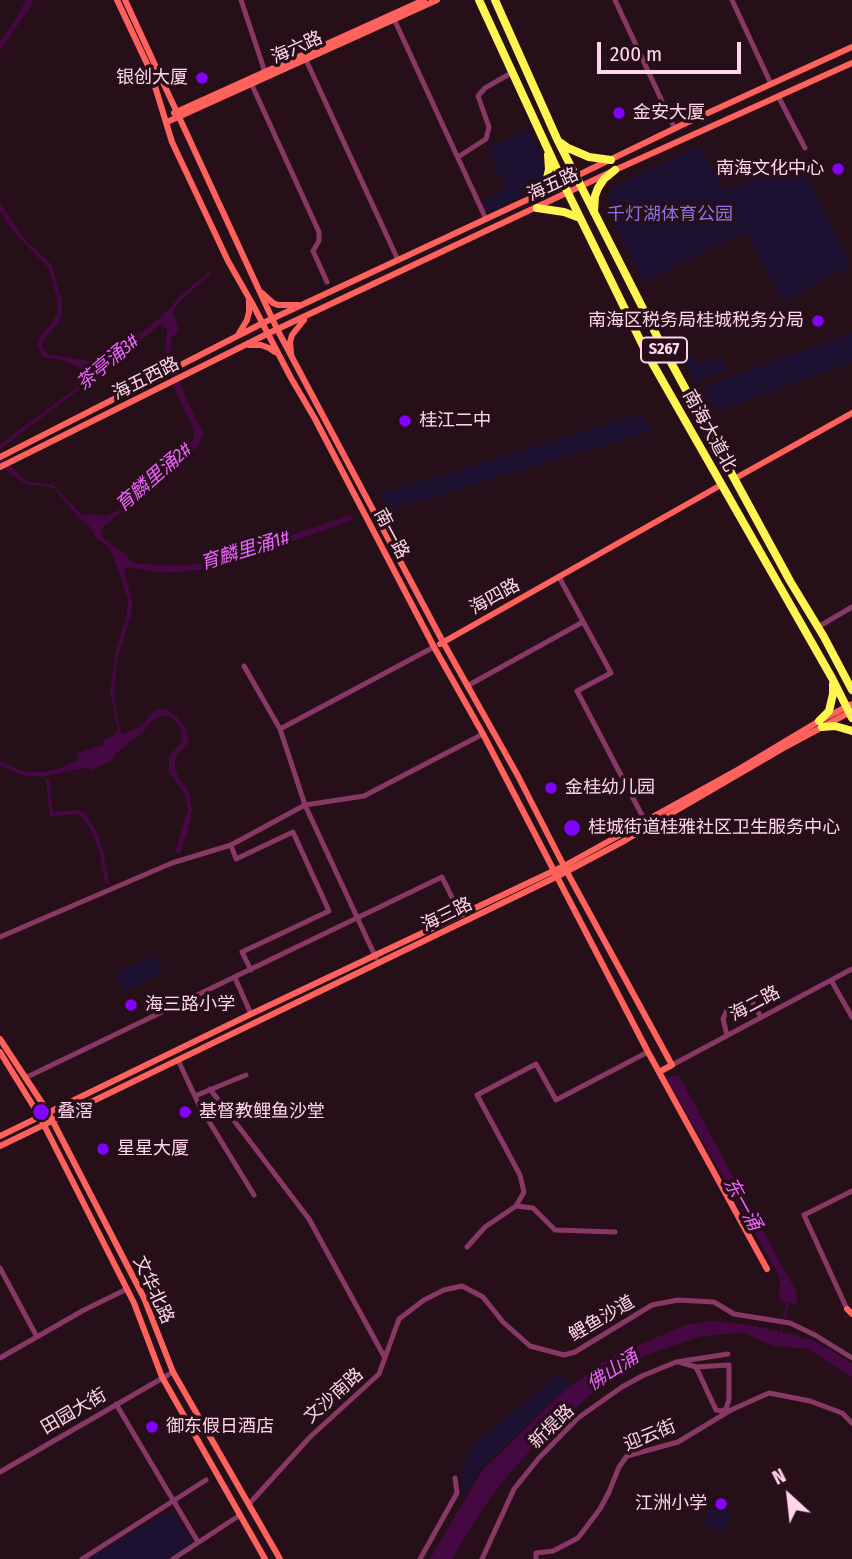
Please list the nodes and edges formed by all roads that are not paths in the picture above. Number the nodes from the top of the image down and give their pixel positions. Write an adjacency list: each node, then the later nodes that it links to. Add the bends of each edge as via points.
1 (117, 0): 22 (main road, 南一路)
2 (125, 0): 21 (main road, 南一路)
3 (241, 0): 16 (street)
4 (424, 0): 16 (main road, 海六路)
5 (438, 0): 10 (main road, 海六路)
6 (479, 0): 13 (highway, 南海大道北)
7 (498, 0): 12 (highway, 南海大道北 / S267)
8 (615, 0): 23 (street)
9 (732, 0): 19 (street)
10 (394, 19): 14 (main road, 海六路); 27 (street)
11 (852, 47): 19 (main road, 海五西路)
12 (518, 50): 13 (highway, via 515,56); 24 (highway, 南海大道北 / S267)
13 (506, 57): 17 (highway, 南海大道北)
14 (306, 60): 18 (main road, 海六路); 39 (street)
15 (852, 63): 20 (main road, 海五路)
16 (265, 72): 21 (main road, 海六路)
17 (513, 72): 25 (highway, 南海大道北); 27 (street, via 478,96 489,127 486,139)
18 (251, 83): 21 (main road, 海六路); 40 (street, via 319,232 313,251)
19 (771, 84): 23 (main road, 海五西路)
20 (778, 96): 26 (street); 29 (main road, 海五路)
21 (177, 114): 22 (main road, 海六路); 41 (main road, 南一路)
22 (166, 119): 42 (main road, 南一路, via 172,142)
23 (675, 129): 28 (main road, 海五西路)
24 (558, 141): 28 (highway, via 578,153); 30 (highway, 南海大道北 / S267)
25 (547, 145): 31 (highway, 南海大道北); 34 (highway, via 547,178)
26 (805, 148)
27 (458, 157): 38 (street)
28 (611, 160): 30 (main road, 海五西路)
29 (615, 170): 32 (main road, 海五路); 36 (highway, via 598,188)
30 (576, 176): 31 (main road, 海五西路); 32 (highway, 南海大道北 / S267)
31 (564, 182): 33 (highway, 南海大道北); 34 (main road, 海五西路)
32 (582, 187): 33 (main road, 海五路); 36 (highway, 南海大道北 / S267)
33 (568, 193): 35 (main road, 海五路); 37 (highway, 南海大道北)
34 (533, 197): 38 (main road, 海五西路)
35 (537, 208): 37 (highway); 44 (main road, 海五路)
36 (594, 212): 56 (highway, 南海大道北 / S267)
37 (580, 218): 57 (highway, 南海大道北 / S267, via 646,352)
38 (486, 219): 39 (main road, 海五西路)
39 (398, 260): 43 (main road, 海五西路)
40 (327, 282)
41 (259, 291): 43 (main road, via 278,305); 45 (main road, 南一路)
42 (249, 298): 46 (main road, 南一路); 49 (main road, via 247,320)
43 (305, 304): 45 (main road, 海五西路)
44 (309, 315): 47 (main road, 海五路); 52 (main road, via 292,335)
45 (272, 319): 46 (main road, 海五西路); 47 (main road, 南一路)
46 (263, 324): 48 (main road, 南一路); 49 (main road, 海五西路)
47 (277, 329): 48 (main road, 海五路); 52 (main road, 南一路)
48 (267, 334): 50 (main road, 海五西路); 51 (main road, 南一路)
49 (236, 337): 54 (main road, 海五西路)
50 (244, 345): 51 (main road, via 261,345); 55 (main road, 海五西路)
51 (278, 355): 63 (main road, 南一路)
52 (291, 355): 62 (main road, 南一路)
53 (852, 413): 56 (main road)
54 (0, 457)
55 (0, 467)
56 (734, 479): 61 (highway, 南海大道北 / S267)
57 (721, 485): 58 (main road, 海四路); 66 (highway, 南海大道北 / S267)
58 (559, 577): 60 (street); 62 (main road, 海四路)
59 (852, 607): 61 (street)
60 (583, 622): 68 (street); 76 (street, via 611,673 577,691)
61 (818, 627): 65 (highway, 南海大道北 / S267)
62 (443, 642): 63 (main road, 海四路); 68 (main road, 南一路)
63 (435, 647): 72 (street, 海四路); 74 (main road, 南一路)
64 (244, 666): 72 (street)
65 (843, 672): 67 (highway); 69 (highway, 南海大道北 / S267)
66 (832, 678): 70 (highway, 南海大道北 / S267); 71 (highway, via 832,702)
67 (852, 682)
68 (467, 686): 78 (main road, 南一路)
69 (852, 690)
70 (850, 711): 71 (main road, 海三路)
71 (820, 724): 73 (highway); 76 (main road, 海三路); 78 (main road, 海三路, via 624,841)
72 (280, 729): 75 (street)
73 (852, 731)
74 (482, 734): 75 (street, via 364,796); 79 (main road, 南一路)
75 (305, 805): 77 (street); 81 (street)
76 (645, 821): 78 (main road, 海三路)
77 (231, 845): 82 (street, via 172,863); 86 (street, via 236,859 293,832 329,911 242,952)
78 (565, 869): 79 (main road, 海三路); 97 (main road, 南一路)
79 (555, 874): 80 (main road, 海三路); 84 (main road, 海三路); 95 (main road, 南一路)
80 (460, 914): 81 (street, via 442,877); 83 (main road, 海三路)
81 (357, 919): 83 (street); 86 (street)
82 (0, 937)
83 (374, 955): 84 (street); 89 (main road, 海三路)
84 (379, 964): 96 (main road, 海三路)
85 (852, 968): 88 (street, 海二路)
86 (251, 970): 87 (street)
87 (235, 978): 89 (street); 101 (street)
88 (831, 980): 90 (street, 海二路); 91 (street)
89 (251, 1014): 99 (main road, 海三路)
90 (761, 1017): 92 (street, 海二路); 92 (street, via 750,998 727,1010 723,1020)
91 (852, 1017)
92 (727, 1035): 97 (street, 海二路)
93 (0, 1039): 101 (main road, 文华北路)
94 (0, 1052): 106 (main road, 文华北路)
95 (648, 1052): 98 (main road, 南一路); 113 (street, via 556,1100 536,1064 477,1095 520,1175 524,1192)
96 (178, 1060): 102 (main road, 海三路); 104 (street)
97 (672, 1065): 98 (main road)
98 (659, 1072): 117 (main road, 南一路)
99 (129, 1073): 102 (main road); 105 (main road, 海三路)
100 (246, 1075): 103 (street)
101 (25, 1078): 105 (main road, 文华北路)
102 (133, 1082): 107 (main road, 海三路)
103 (210, 1089): 104 (street); 124 (street, via 309,1219)
104 (195, 1096): 112 (street)
105 (48, 1112): 106 (main road, 海三路); 107 (main road, 文华北路)
106 (40, 1116): 108 (main road, 文华北路); 109 (main road, 海三路)
107 (52, 1121): 108 (main road, 海三路); 128 (main road, 文华北路, via 144,1298)
108 (44, 1125): 110 (main road, 海三路); 119 (main road, 文华北路)
109 (0, 1136)
110 (0, 1146)
111 (852, 1191): 120 (street, via 804,1215)
112 (254, 1195)
113 (516, 1206): 114 (street, via 533,1208 555,1230); 115 (street, via 485,1227)
114 (615, 1231)
115 (467, 1247)
116 (0, 1268): 121 (street)
117 (767, 1269)
118 (461, 1286): 124 (street, 文沙南路, via 424,1300 400,1319); 125 (street, 鲤鱼沙道, via 483,1297 530,1346 564,1356 652,1306 678,1300 714,1301 734,1314 783,1322)
119 (127, 1289): 121 (street); 129 (main road, 文华北路)
120 (849, 1311)
121 (37, 1337): 123 (street)
122 (728, 1354): 126 (street, 新堤路)
123 (0, 1358)
124 (385, 1358): 136 (street, 文沙南路, via 379,1374 310,1437)
125 (852, 1358)
126 (676, 1362): 127 (street); 144 (street, 新堤路, via 622,1387 578,1418 514,1489)
127 (696, 1367): 127 (street, via 716,1410 726,1409 729,1365)
128 (173, 1372): 129 (street, 田园大街); 136 (main road, 文华北路)
129 (162, 1377): 130 (street, 田园大街); 137 (main road, 文华北路)
130 (116, 1404): 132 (street, 田园大街); 135 (street)
131 (852, 1423): 145 (street, 迎云街, via 842,1413 810,1401 769,1394 731,1410 678,1442 627,1456 600,1509 578,1538 553,1551 536,1553)
132 (0, 1472)
133 (455, 1478): 143 (street, via 457,1493)
134 (206, 1480): 135 (street)
135 (173, 1501): 138 (street); 140 (street)
136 (249, 1504): 139 (main road, 文华北路)
137 (240, 1515): 138 (street); 142 (main road, 文华北路)
138 (198, 1542): 141 (street)
139 (280, 1557)
140 (82, 1559)
141 (173, 1559)
142 (265, 1559)
143 (420, 1559)
144 (482, 1559)
145 (536, 1559)

